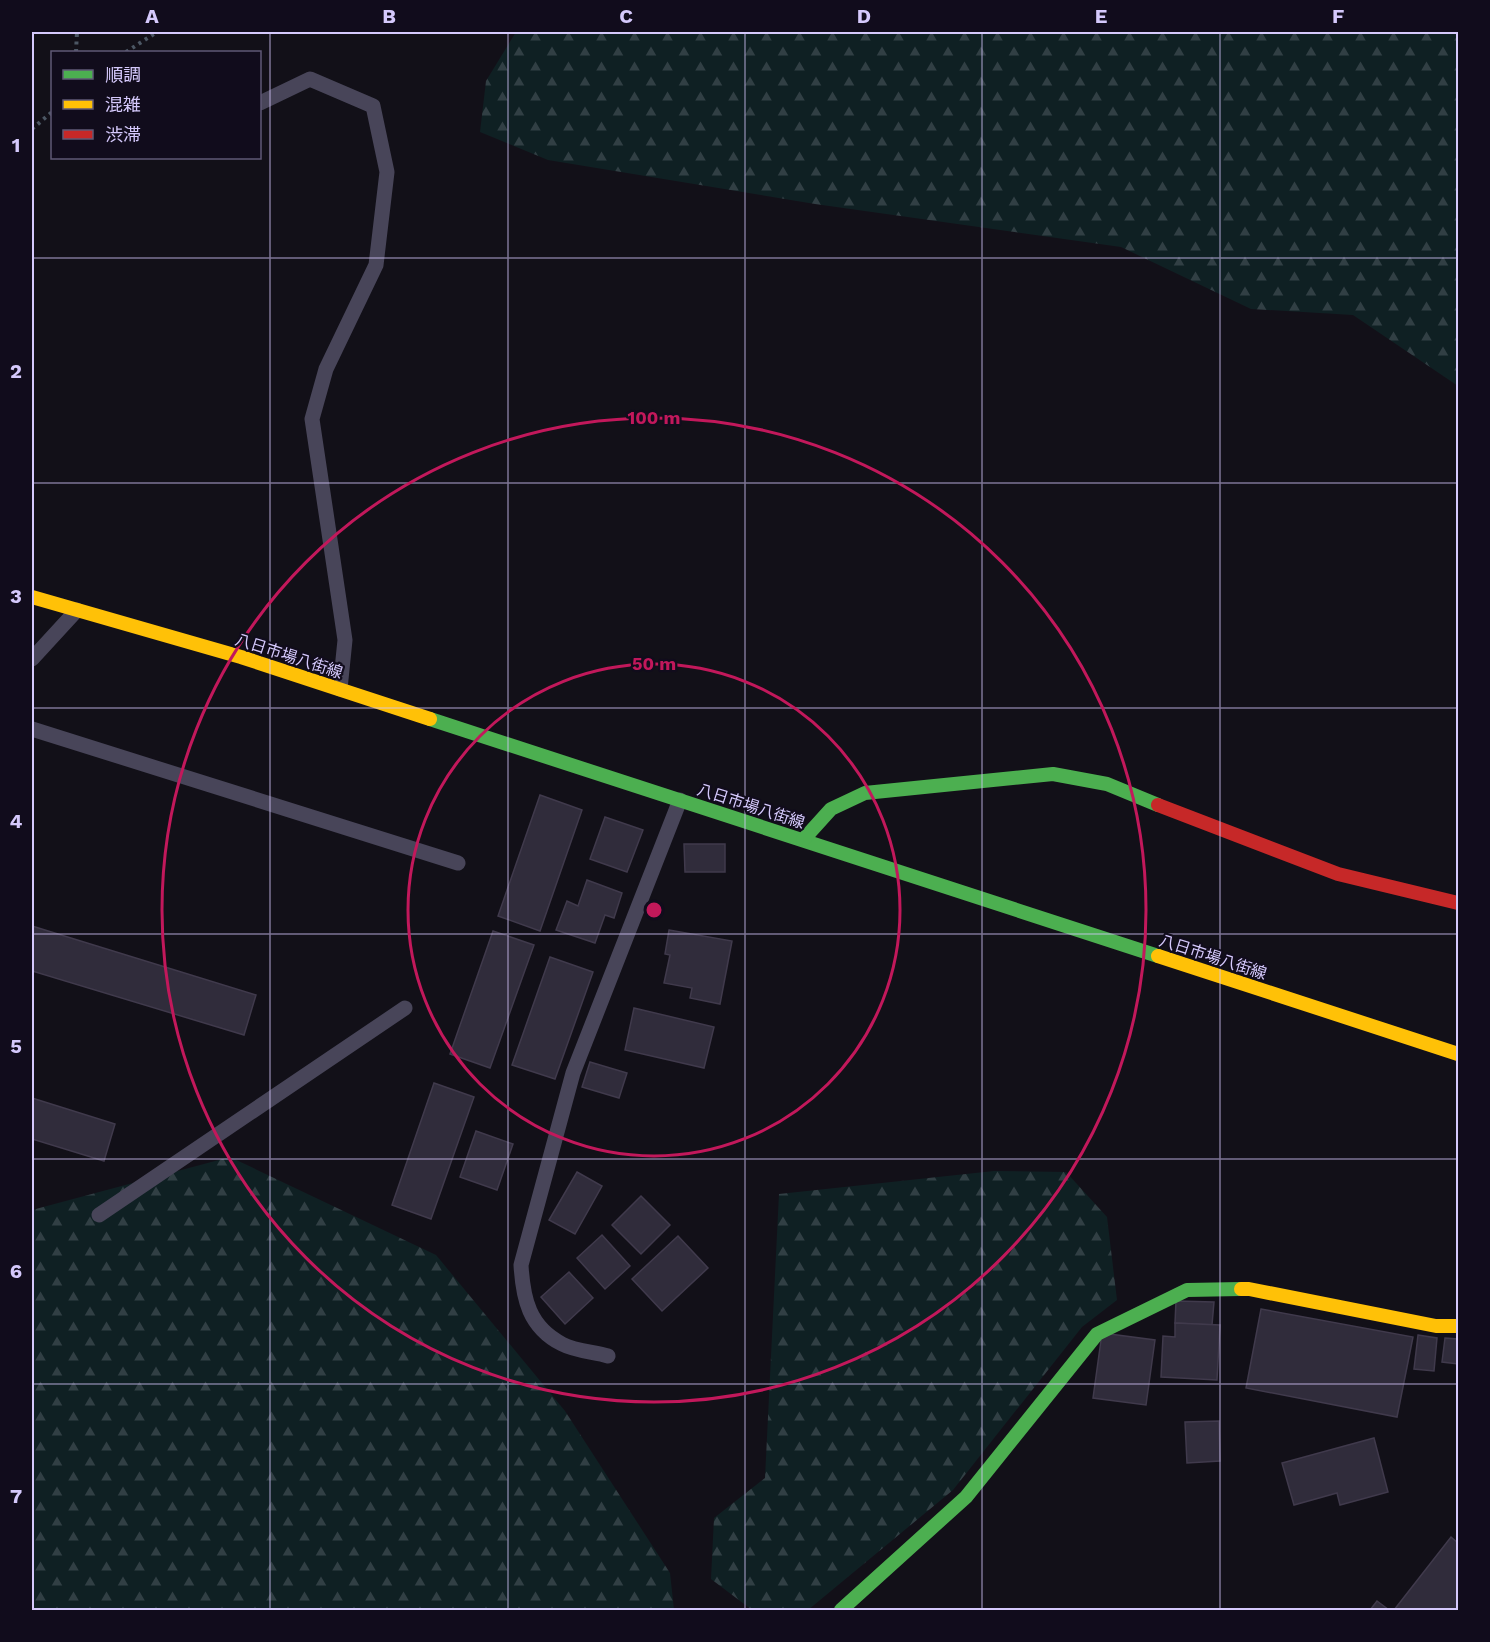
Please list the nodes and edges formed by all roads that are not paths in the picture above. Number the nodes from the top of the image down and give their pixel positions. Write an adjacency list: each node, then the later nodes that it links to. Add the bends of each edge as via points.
1 (261, 103): 5 (lane, via 310,79 373,106 387,172 376,265 326,369 312,419 345,640)
2 (32, 597): 3 (main road, 八日市場八街線)
3 (77, 610): 4 (lane); 5 (main road, 八日市場八街線)
4 (32, 659)
5 (340, 689): 7 (main road, 八日市場八街線)
6 (32, 729): 9 (lane)
7 (680, 800): 8 (main road, 八日市場八街線); 15 (lane, via 573,1073 521,1265 523,1293 537,1326 563,1345)
8 (803, 840): 10 (main road, via 831,809 865,793 1053,774 1107,784 1338,874); 12 (main road, 八日市場八街線)
9 (458, 863)
10 (1458, 903)
11 (405, 1008): 13 (lane)
12 (1458, 1054)
13 (99, 1215)
14 (1458, 1326): 16 (main road, via 1436,1326 1249,1288 1187,1290 1097,1334 966,1497)
15 (608, 1356)
16 (841, 1611)

